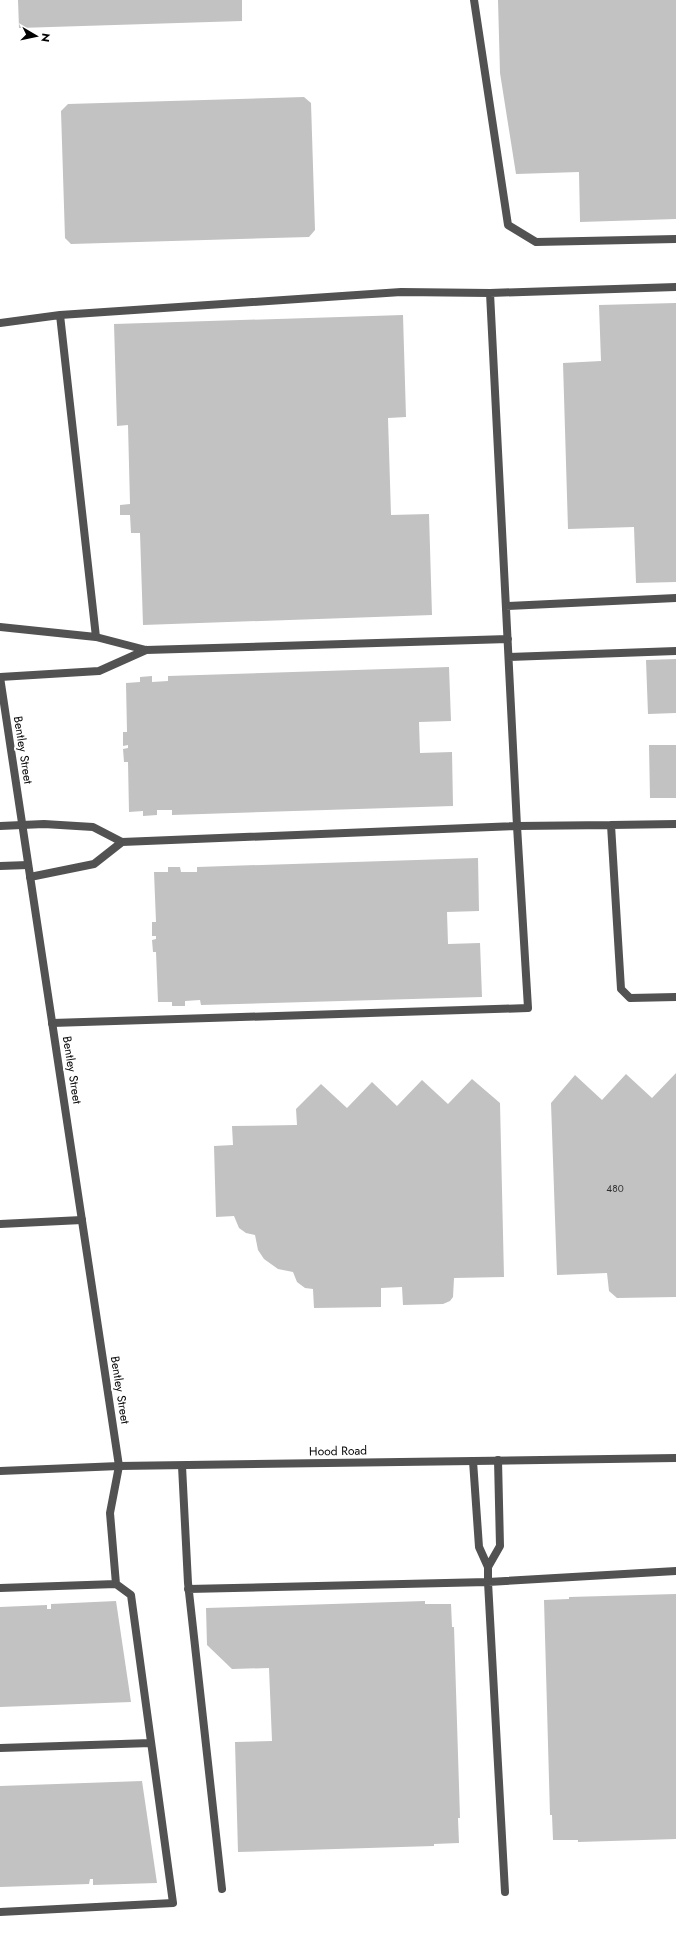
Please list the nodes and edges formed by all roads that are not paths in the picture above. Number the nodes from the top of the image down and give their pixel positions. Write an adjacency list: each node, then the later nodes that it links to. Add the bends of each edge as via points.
1 (474, 0): 2 (street, via 508,225 536,242)
2 (676, 239)
3 (676, 287): 4 (street)
4 (490, 293): 5 (street, via 401,292); 8 (street)
5 (60, 315): 6 (street); 10 (street)
6 (0, 323)
7 (676, 598): 8 (street)
8 (506, 606): 11 (street)
9 (0, 627): 10 (street)
10 (96, 637): 12 (street)
11 (508, 639): 12 (street); 14 (street)
12 (146, 650): 15 (street, via 99,671)
13 (676, 651): 14 (street)
14 (509, 657): 20 (street)
15 (0, 677): 16 (street, Bentley Street)
16 (22, 824): 19 (street); 21 (street, via 93,827); 22 (street, Bentley Street)
17 (676, 824): 18 (street)
18 (611, 825): 20 (street); 25 (street, via 621,989 630,998)
19 (0, 826)
20 (517, 826): 21 (street); 26 (street, via 528,1008)
21 (122, 842): 24 (street, via 94,864)
22 (28, 865): 23 (street); 24 (street, Bentley Street)
23 (0, 866)
24 (30, 877): 26 (street, Bentley Street)
25 (676, 997)
26 (52, 1023): 27 (street, Bentley Street)
27 (82, 1220): 28 (street); 32 (street, Bentley Street)
28 (0, 1224)
29 (676, 1458): 30 (street, Hood Road)
30 (498, 1460): 31 (street, Hood Road); 35 (street, via 500,1546)
31 (473, 1461): 33 (street, Hood Road); 35 (street, via 479,1547)
32 (119, 1466): 33 (street, Hood Road); 34 (street, Hood Road); 38 (street, Bentley Street, via 110,1512)
33 (182, 1466): 40 (street)
34 (0, 1471)
35 (488, 1567): 37 (street)
36 (676, 1571): 37 (street)
37 (488, 1582): 40 (street); 44 (street)
38 (116, 1584): 39 (street); 41 (street, via 131,1595)
39 (0, 1588)
40 (188, 1589): 43 (street)
41 (151, 1743): 42 (street); 45 (street, via 172,1903)
42 (0, 1748)
43 (222, 1889)
44 (506, 1892)
45 (0, 1912)

